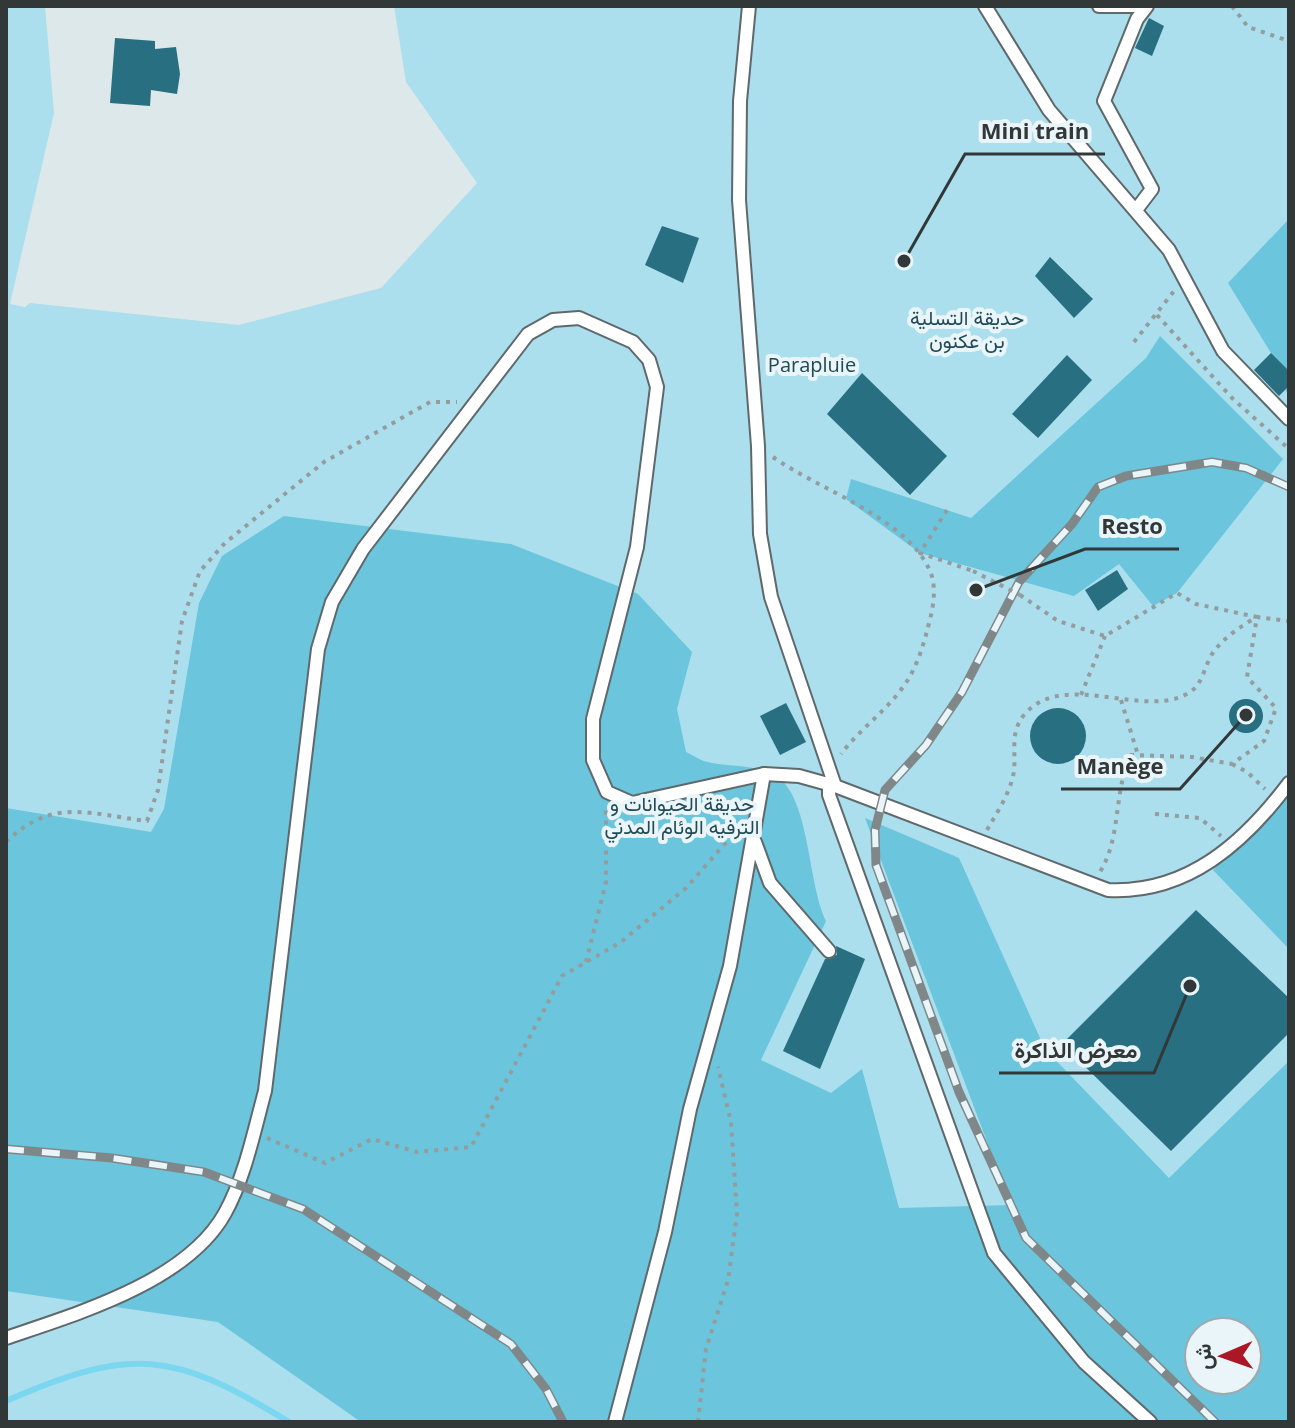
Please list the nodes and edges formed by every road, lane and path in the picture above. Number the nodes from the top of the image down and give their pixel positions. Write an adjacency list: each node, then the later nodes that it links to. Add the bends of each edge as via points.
1 (749, 6): 14 (lane, via 740,101 739,200)
2 (985, 6): 8 (lane, via 1049,110)
3 (1099, 6): 4 (lane)
4 (1141, 6)
5 (1147, 6): 8 (lane, via 1104,101 1152,189)
6 (1232, 6): 7 (path, via 1248,27)
7 (1289, 41)
8 (1136, 210): 9 (lane)
9 (1184, 278): 10 (path); 13 (lane, via 1223,351)
10 (1157, 315): 11 (path); 15 (path, via 1232,398)
11 (1134, 342)
12 (475, 401): 29 (lane, via 528,334 553,320 579,318 633,342 649,360 657,387 637,547 593,719 593,760); 34 (path, via 430,402 324,462 225,543 200,571 182,621 158,790 147,821 56,811); 41 (lane, via 363,549 332,602 325,625 265,1091)
13 (1289, 419)
14 (758, 446): 17 (path, via 866,511); 28 (lane, via 760,534 771,597)
15 (1289, 449)
16 (947, 510): 17 (path)
17 (920, 553): 20 (path, bridge, via 973,571 1058,621); 23 (path, via 934,592 921,653 905,685)
18 (1257, 617): 19 (path); 20 (path, via 1196,604 1177,593); 22 (path, via 1213,652 1195,689 1172,699); 25 (path, via 1247,677 1276,708 1264,741)
19 (1289, 621)
20 (1105, 636): 21 (path)
21 (1081, 695): 22 (path); 35 (path, via 1066,693 1038,702 1022,717 1013,737 1013,777)
22 (1121, 699): 24 (path)
23 (841, 755)
24 (1138, 755): 25 (path); 37 (path, via 1131,755 1124,769 1112,845)
25 (1232, 764): 30 (path)
26 (764, 774): 28 (lane); 29 (lane, via 632,803); 33 (lane)
27 (1289, 783): 30 (lane)
28 (832, 785): 35 (lane); 45 (lane, via 829,795 994,1253 1084,1362)
29 (607, 792): 39 (path, via 606,882)
30 (1276, 800): 36 (lane)
31 (1155, 814): 36 (path, via 1200,818)
32 (738, 829): 39 (path, via 686,888 621,942)
33 (754, 839): 38 (lane, via 770,883); 40 (lane)
34 (6, 842)
35 (980, 843): 37 (lane)
36 (1232, 845): 37 (lane, via 1204,867 1172,882 1133,891)
37 (1092, 884)
38 (829, 951)
39 (586, 962): 41 (path, via 562,976 471,1147 417,1152 372,1139 325,1163)
40 (710, 1041): 43 (lane); 44 (path, via 726,1095 737,1214 728,1280 706,1349)
41 (254, 1132): 42 (lane, via 224,1214 186,1257 130,1291)
42 (6, 1338)
43 (615, 1422)
44 (698, 1422)
45 (1150, 1422)

